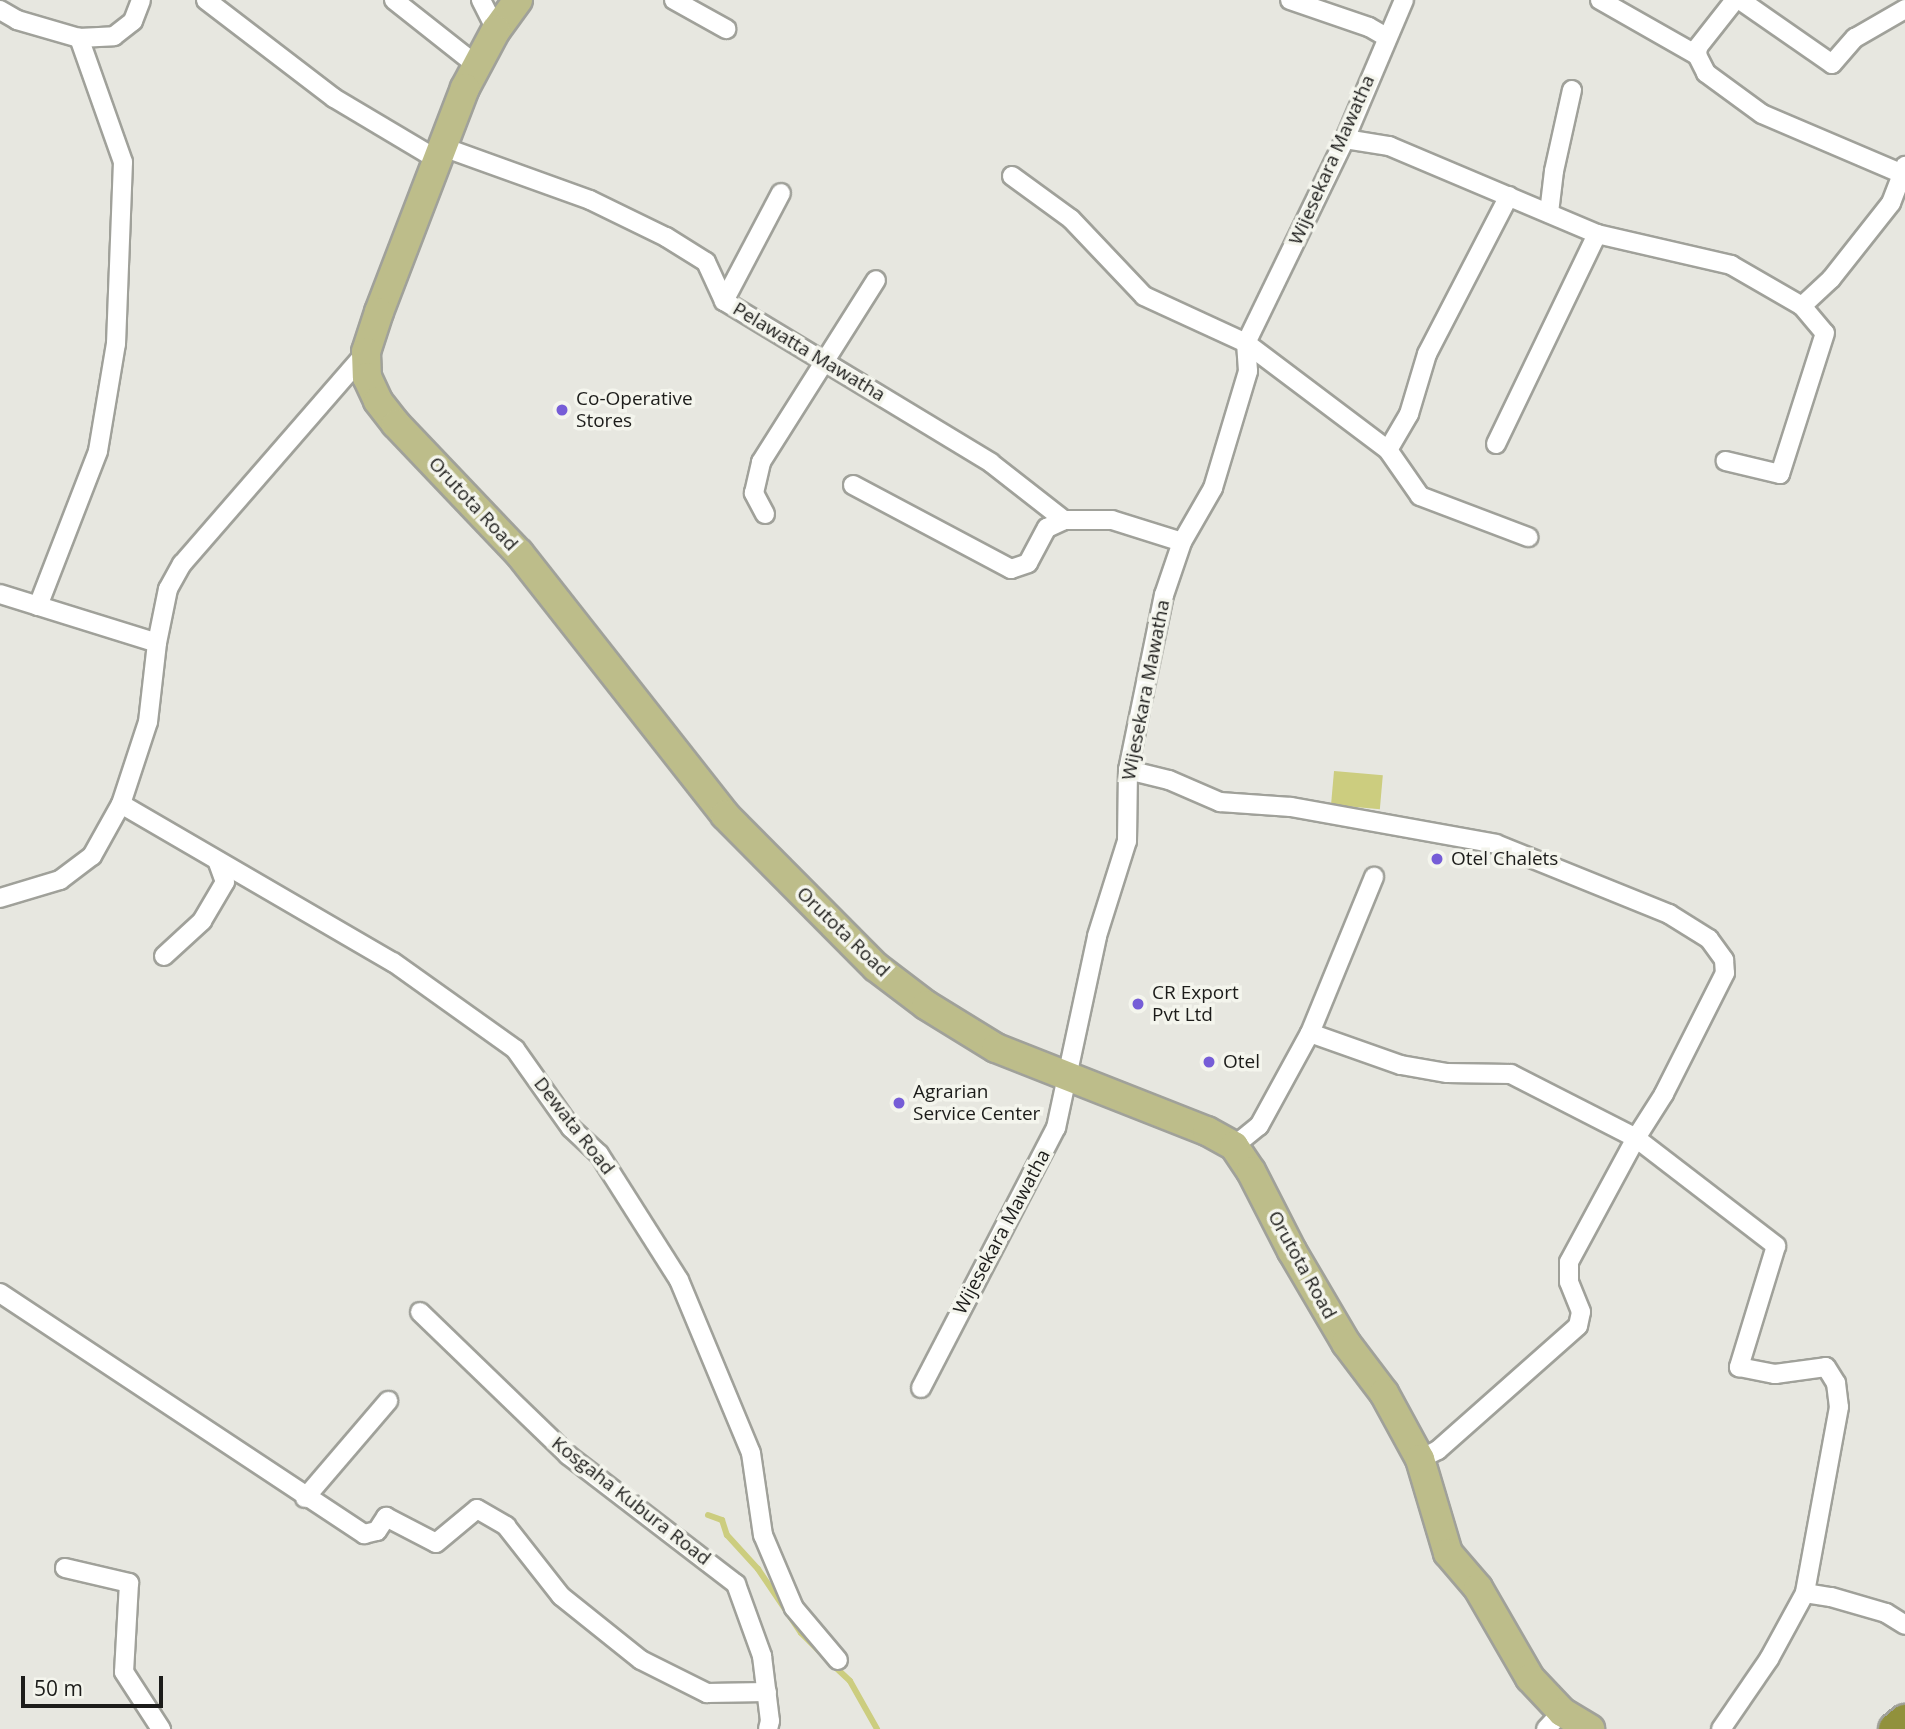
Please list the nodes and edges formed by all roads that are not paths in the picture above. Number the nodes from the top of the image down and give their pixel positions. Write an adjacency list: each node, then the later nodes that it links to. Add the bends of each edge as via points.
1 (141, 0): 17 (street, via 133,21 114,36)
2 (206, 0): 22 (street, Pelawatta Mawatha, via 334,98)
3 (394, 0): 19 (street)
4 (481, 0): 15 (street)
5 (518, 0): 15 (main road, Orutota Road)
6 (674, 0): 14 (street)
7 (1290, 0): 16 (street)
8 (1404, 0): 16 (street, Wijesekara Mawatha)
9 (1600, 0): 18 (street)
10 (1735, 0): 18 (street, via 1698,47)
11 (1740, 0): 12 (street, via 1832,64 1855,38)
12 (1905, 9)
13 (0, 10): 17 (street, via 16,20)
14 (726, 29)
15 (496, 30): 19 (main road, Orutota Road)
16 (1386, 37): 21 (street, Wijesekara Mawatha)
17 (79, 38): 44 (street, via 123,162 116,344 98,451)
18 (1697, 55): 23 (street, via 1706,73 1762,114)
19 (475, 64): 22 (main road, Orutota Road)
20 (1572, 90): 27 (street)
21 (1345, 139): 26 (street, via 1389,146); 32 (street, Wijesekara Mawatha)
22 (440, 153): 30 (street, Pelawatta Mawatha, via 590,201 666,237 706,262); 33 (main road, Orutota Road)
23 (1903, 169): 31 (street, via 1891,203 1831,279)
24 (1012, 176): 32 (street, via 1071,219 1144,296)
25 (781, 193): 30 (street)
26 (1509, 196): 27 (street); 36 (street, via 1427,354 1409,414)
27 (1549, 213): 28 (street)
28 (1597, 234): 31 (street, via 1731,265); 35 (street)
29 (876, 280): 34 (street)
30 (724, 301): 34 (street, Pelawatta Mawatha)
31 (1802, 306): 37 (street, via 1825,333 1780,474)
32 (1246, 343): 36 (street); 42 (street, Wijesekara Mawatha, via 1248,371 1213,488)
33 (366, 352): 45 (street, via 182,564 168,589); 53 (main road, Orutota Road, via 367,377 396,424 519,553 725,814 771,862 876,967 926,1005 996,1048)
34 (824, 360): 39 (street, via 761,462 754,493); 40 (street, Pelawatta Mawatha, via 991,463)
35 (1496, 444)
36 (1388, 450): 41 (street, via 1420,496)
37 (1726, 461)
38 (853, 485): 40 (street, via 1011,569 1028,563 1047,528)
39 (765, 514)
40 (1064, 520): 42 (street, via 1112,520)
41 (1528, 537)
42 (1182, 542): 46 (street, Wijesekara Mawatha, via 1164,595)
43 (0, 594): 44 (street)
44 (38, 606): 45 (street)
45 (157, 643): 47 (street, via 148,722)
46 (1128, 770): 53 (street, Wijesekara Mawatha, via 1127,841 1097,936); 54 (street, via 1169,780 1220,802 1291,807 1496,844 1669,915 1709,939 1724,960 1725,972 1664,1094)
47 (121, 804): 48 (street, Dewata Road); 50 (street, via 92,856 60,880)
48 (218, 863): 51 (street, via 225,883 202,922); 65 (street, Dewata Road, via 393,962 515,1049 571,1128 599,1154 679,1280 751,1453 763,1535 794,1608)
49 (1374, 877): 52 (street)
50 (0, 898)
51 (164, 956)
52 (1310, 1034): 54 (street, via 1401,1065 1447,1073 1511,1074); 55 (street, via 1259,1126)
53 (1068, 1077): 55 (main road, Orutota Road, via 1208,1130); 58 (street, Wijesekara Mawatha, via 1056,1128)
54 (1636, 1138): 60 (street, via 1569,1262 1569,1282 1581,1312 1578,1326 1438,1450); 63 (street, via 1776,1246 1739,1367 1774,1374 1826,1367 1836,1383 1839,1407)
55 (1234, 1146): 60 (main road, Orutota Road, via 1298,1263 1346,1343 1384,1393)
56 (0, 1293): 61 (street)
57 (419, 1312): 66 (street, Kosgaha Kubura Road, via 568,1455 736,1584 762,1656)
58 (921, 1388)
59 (388, 1401): 61 (street)
60 (1420, 1459): 67 (main road, Orutota Road, via 1448,1553 1478,1588)
61 (305, 1498): 66 (street, via 364,1534 377,1531 386,1517 436,1543 477,1508 506,1526 561,1596 641,1660 707,1693)
62 (65, 1568): 69 (street, via 129,1583 124,1672)
63 (1805, 1593): 64 (street, via 1886,1613); 72 (street, via 1769,1660)
64 (1905, 1625)
65 (838, 1660)
66 (767, 1692): 70 (street, Kosgaha Kubura Road)
67 (1554, 1720): 71 (main road, Orutota Road)
68 (1905, 1721): 73 (highway)
69 (161, 1729)
70 (768, 1729)
71 (1590, 1729)
72 (1721, 1729)
73 (1895, 1729)

